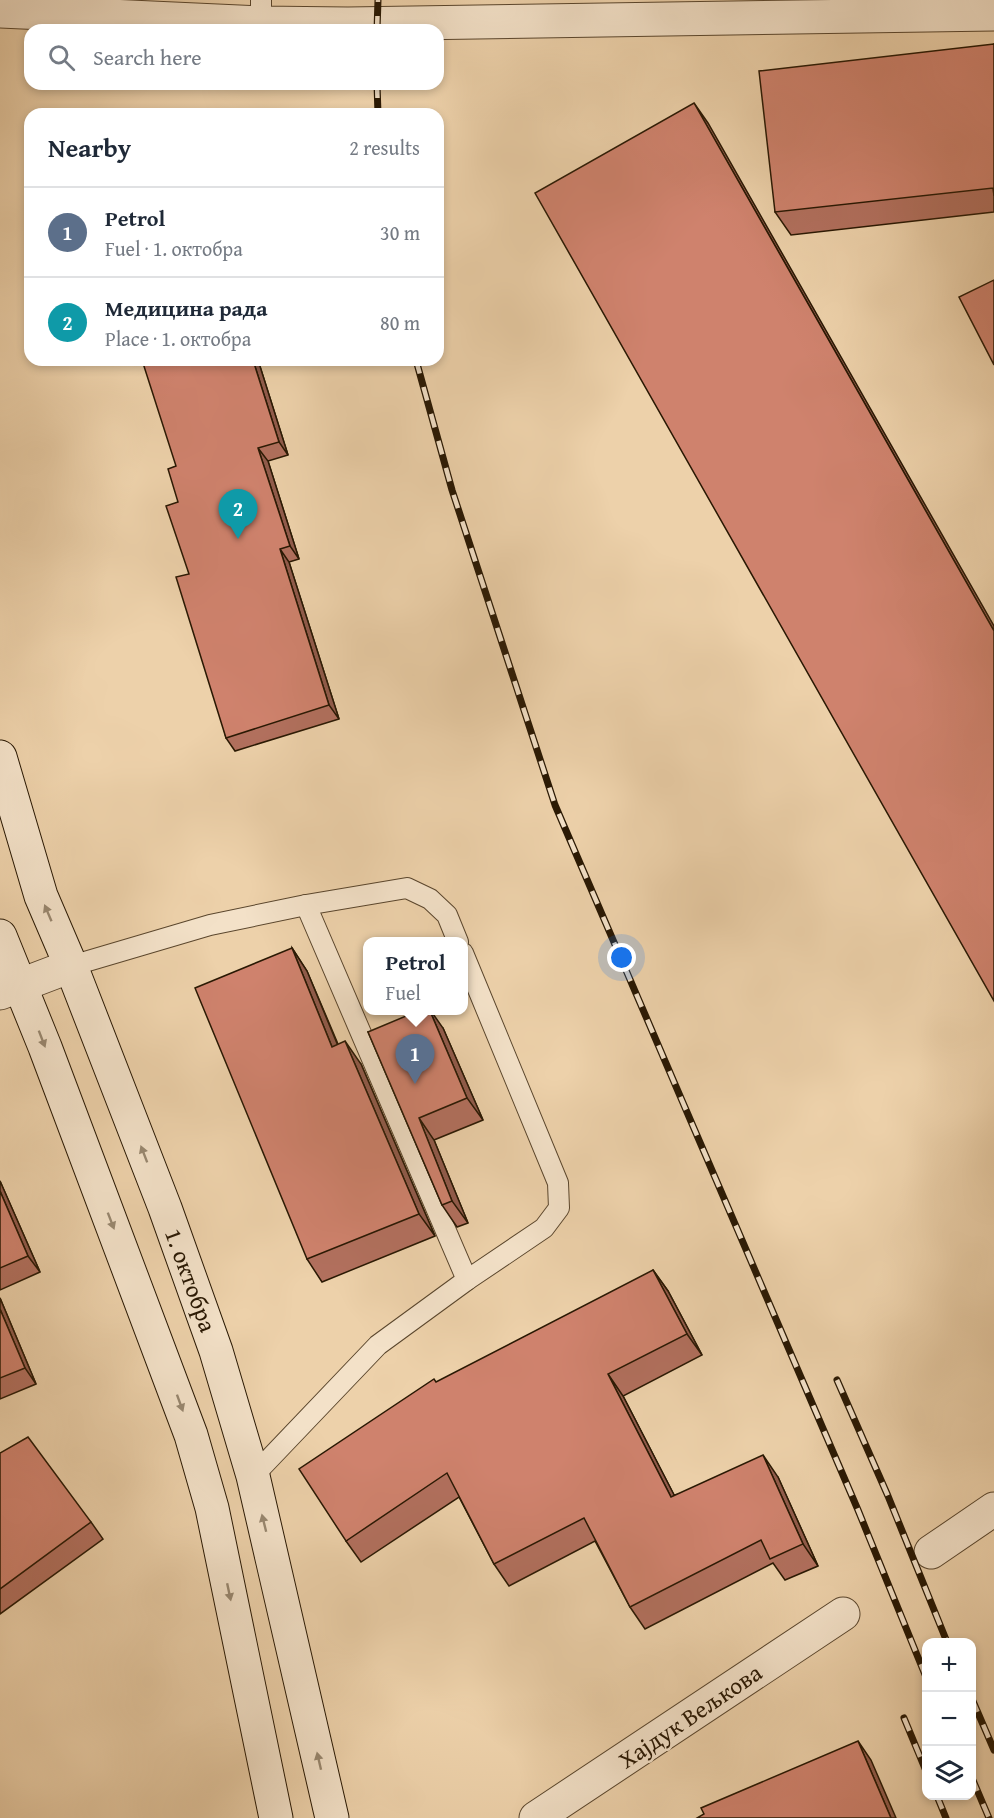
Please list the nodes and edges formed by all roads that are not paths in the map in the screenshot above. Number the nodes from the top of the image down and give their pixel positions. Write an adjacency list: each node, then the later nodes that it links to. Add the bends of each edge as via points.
1 (767, 9): 3 (main road, via 348,24); 4 (main road)
2 (0, 11): 3 (main road)
3 (261, 12)
4 (994, 14)
5 (0, 757): 10 (main road, 1. октобра, one-way to 5, via 41,896)
6 (306, 905): 8 (lane, via 407,888 430,899 447,915); 10 (lane, via 210,926); 12 (lane)
7 (0, 936): 11 (main road)
8 (456, 937)
9 (468, 965): 12 (lane, via 558,1183 559,1209 544,1228)
10 (71, 966): 11 (main road); 13 (main road, 1. октобра, one-way to 10, via 216,1351 173,1230)
11 (10, 989): 17 (main road, one-way to 17, via 191,1435 212,1509)
12 (467, 1280): 13 (lane, via 378,1345)
13 (253, 1476): 18 (main road, 1. октобра, one-way to 13)
14 (994, 1509): 15 (main road)
15 (931, 1552)
16 (843, 1614): 19 (main road, Хајдук Вељкова)
17 (276, 1818)
18 (332, 1818)
19 (536, 1818)

